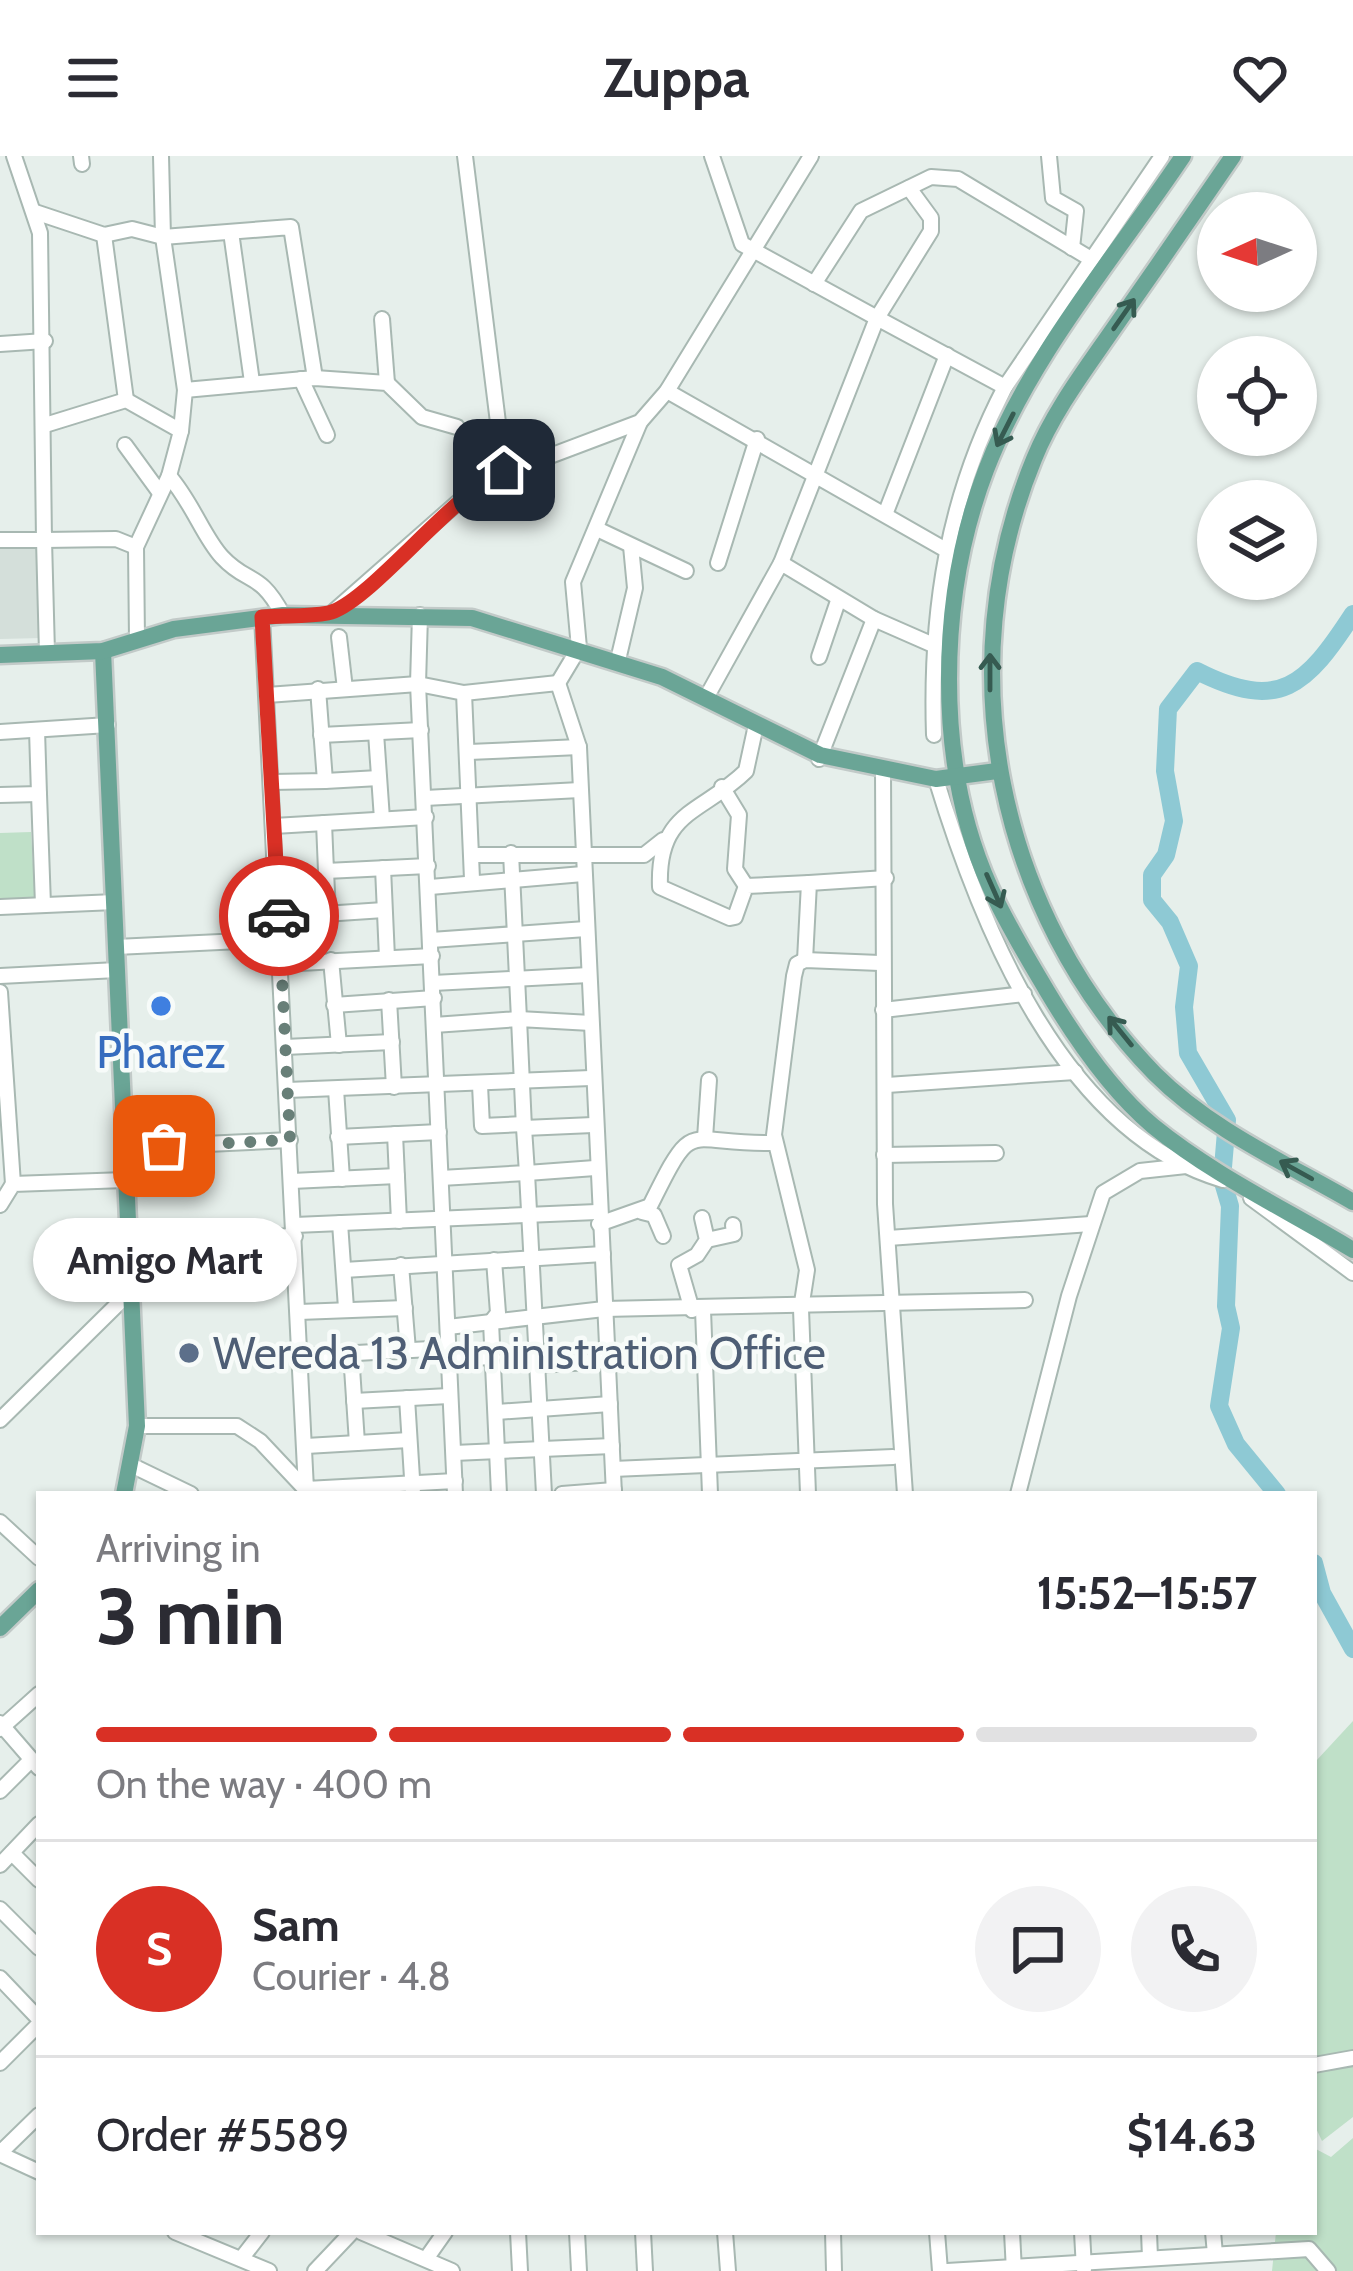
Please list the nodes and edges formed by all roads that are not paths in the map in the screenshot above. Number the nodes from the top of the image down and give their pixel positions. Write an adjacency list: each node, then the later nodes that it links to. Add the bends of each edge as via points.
1 (14, 156): 11 (street)
2 (161, 156): 14 (street)
3 (465, 156): 38 (street)
4 (712, 156): 16 (street, via 734,231)
5 (811, 156): 16 (street)
6 (1049, 156): 15 (street, via 1053,198 1079,220)
7 (1162, 156): 17 (street)
8 (1184, 156): 89 (main road, one-way to 89, via 1032,378 987,467 966,537 952,646)
9 (1233, 156): 86 (main road, one-way to 9, via 991,625 1034,459 1076,384)
10 (909, 188): 15 (street, via 932,177 958,178); 18 (street, via 861,211); 19 (street, via 932,231)
11 (35, 212): 13 (street); 21 (street)
12 (231, 232): 14 (street); 24 (street, via 291,227); 25 (street)
13 (104, 235): 14 (street, via 132,229); 30 (street)
14 (163, 237): 28 (street)
15 (1072, 248): 17 (street)
16 (754, 253): 18 (street); 29 (street)
17 (1091, 259): 27 (street)
18 (814, 284): 19 (street)
19 (877, 318): 23 (street); 39 (street)
20 (382, 319): 26 (street)
21 (45, 341): 22 (street); 32 (street)
22 (0, 344)
23 (947, 355): 27 (street); 42 (street)
24 (308, 379): 25 (street); 26 (street); 35 (street)
25 (252, 382): 28 (street)
26 (387, 383): 33 (street, via 422,417)
27 (1005, 387): 48 (street, via 983,428)
28 (185, 390): 34 (street)
29 (667, 391): 31 (street); 36 (street)
30 (126, 400): 32 (street); 34 (street)
31 (640, 422): 38 (street); 43 (street)
32 (45, 425): 45 (street)
33 (457, 428)
34 (181, 430): 40 (street)
35 (327, 435)
36 (757, 439): 39 (street); 49 (street)
37 (125, 445): 41 (street)
38 (504, 470): 53 (street, via 462,495)
39 (816, 470): 42 (street); 50 (street)
40 (169, 476): 41 (street); 54 (street, via 225,561 265,583)
41 (160, 493): 47 (street)
42 (886, 512): 48 (street)
43 (597, 529): 46 (street); 61 (street, via 573,582)
44 (0, 540): 45 (street)
45 (44, 540): 47 (street, via 116,539); 63 (street)
46 (631, 546): 51 (street); 66 (street, via 635,588)
47 (136, 547): 59 (street)
48 (946, 550): 60 (street)
49 (718, 563)
50 (781, 563): 52 (street); 73 (street)
51 (686, 572)
52 (838, 601): 57 (street); 65 (street)
53 (332, 613): 54 (main road); 55 (main road)
54 (284, 615): 56 (main road)
55 (420, 615): 61 (main road, via 472,618); 68 (street)
56 (262, 617): 59 (main road); 72 (street)
57 (874, 619): 60 (street); 84 (street)
58 (339, 637): 69 (street)
59 (137, 640): 62 (main road)
60 (931, 644): 81 (street)
61 (579, 647): 66 (main road); 67 (street)
62 (104, 651): 63 (main road); 74 (main road)
63 (47, 653): 64 (main road)
64 (0, 656)
65 (819, 658)
66 (618, 660): 73 (main road)
67 (557, 683): 71 (street); 82 (street)
68 (418, 684): 69 (street); 71 (street); 77 (street)
69 (345, 688): 70 (street)
70 (318, 689): 72 (street); 80 (street)
71 (464, 693): 83 (street)
72 (267, 695): 91 (street)
73 (706, 698): 75 (main road)
74 (108, 725): 76 (street); 118 (main road)
75 (756, 725): 84 (main road); 92 (street, via 746,770)
76 (37, 730): 78 (street); 94 (street)
77 (421, 730): 79 (street); 97 (street)
78 (0, 732)
79 (376, 733): 80 (street); 87 (street)
80 (321, 735): 90 (street)
81 (934, 735)
82 (579, 747): 83 (street); 93 (street)
83 (469, 752): 96 (street)
84 (820, 757): 85 (main road)
85 (883, 771): 88 (main road); 112 (street)
86 (997, 771): 89 (main road); 181 (main road, one-way to 86, via 1240,1139 1157,1076 1078,972 1019,850)
87 (379, 778): 90 (street); 99 (street)
88 (935, 779): 89 (main road); 140 (street, via 968,885)
89 (960, 779): 171 (main road, one-way to 171, via 989,884 1068,1025)
90 (325, 781): 91 (street)
91 (272, 782): 101 (street)
92 (722, 787): 102 (street); 117 (street, via 739,815 735,868)
93 (580, 790): 96 (street); 103 (street)
94 (39, 794): 95 (street); 119 (street)
95 (0, 795)
96 (471, 796): 97 (street); 105 (street)
97 (425, 798): 98 (street)
98 (426, 817): 99 (street); 107 (street)
99 (382, 819): 100 (street)
100 (324, 823): 101 (street); 109 (street)
101 (274, 826): 123 (street)
102 (663, 840): 106 (street); 114 (street)
103 (583, 851): 104 (street); 106 (street); 110 (street)
104 (511, 853): 105 (street); 111 (street)
105 (473, 855): 113 (street)
106 (644, 855): 114 (street)
107 (428, 866): 108 (street); 116 (street)
108 (383, 868): 109 (street); 121 (street)
109 (326, 871): 122 (street)
110 (583, 874): 111 (street); 124 (street)
111 (513, 877): 113 (street); 125 (street)
112 (886, 878): 115 (street); 132 (street)
113 (472, 879): 116 (street)
114 (660, 879): 117 (street, via 664,892 730,918)
115 (809, 883): 117 (street); 130 (street)
116 (430, 886): 128 (street)
117 (746, 886)
118 (115, 902): 119 (street); 127 (main road)
119 (43, 905): 120 (street)
120 (0, 908)
121 (385, 910): 122 (street); 129 (street)
122 (328, 913): 123 (street)
123 (279, 917): 126 (street)
124 (586, 929): 125 (street); 135 (street)
125 (516, 932): 128 (street); 137 (street)
126 (280, 939): 127 (street); 133 (street)
127 (116, 947): 134 (main road)
128 (431, 948): 129 (street); 138 (street)
129 (387, 958): 131 (street)
130 (806, 960): 132 (street); 167 (street, via 796,964)
131 (331, 961): 133 (street); 142 (street)
132 (880, 963): 143 (street)
133 (281, 964): 149 (street)
134 (117, 970): 136 (street); 168 (main road)
135 (589, 975): 137 (street); 145 (street)
136 (0, 976)
137 (516, 979): 138 (street); 144 (street)
138 (434, 991): 141 (street); 146 (street)
139 (0, 992): 179 (street)
140 (1024, 994): 143 (street); 150 (street)
141 (389, 1000): 142 (street); 147 (street)
142 (334, 1005): 148 (street)
143 (883, 1010): 156 (street)
144 (520, 1019): 145 (street); 146 (street); 155 (street)
145 (591, 1023): 151 (street)
146 (434, 1025): 153 (street)
147 (392, 1042): 148 (street); 157 (street)
148 (339, 1045): 149 (street)
149 (285, 1047): 159 (street)
150 (1075, 1072): 156 (street); 171 (street, via 1113,1116)
151 (591, 1078): 155 (street); 160 (street)
152 (709, 1080): 165 (street)
153 (436, 1085): 154 (street); 157 (street); 162 (street)
154 (480, 1085): 155 (street); 161 (street, via 482,1126)
155 (524, 1085): 161 (street)
156 (887, 1085): 170 (street)
157 (394, 1087): 158 (street)
158 (336, 1089): 159 (street); 164 (street)
159 (287, 1090): 166 (street)
160 (593, 1124): 161 (street); 172 (street)
161 (524, 1126): 173 (street)
162 (439, 1132): 163 (street); 175 (street)
163 (394, 1134): 164 (street); 174 (street)
164 (338, 1137): 176 (street)
165 (705, 1138): 167 (street); 183 (street, via 674,1154)
166 (290, 1140): 168 (street); 178 (street)
167 (774, 1143): 210 (street, via 806,1270)
168 (122, 1148): 177 (main road)
169 (996, 1153): 170 (street)
170 (884, 1155): 194 (street)
171 (1192, 1161): 180 (main road); 180 (street); 190 (street, via 1111,1184)
172 (595, 1168): 173 (street); 185 (street)
173 (527, 1173): 175 (street); 184 (street)
174 (397, 1176): 176 (street); 188 (street)
175 (441, 1178): 187 (street)
176 (342, 1179): 178 (street)
177 (124, 1180): 179 (street); 196 (main road)
178 (292, 1180): 192 (street)
179 (13, 1184): 182 (street)
180 (1240, 1184): 197 (main road); 204 (street)
181 (1353, 1202)
182 (0, 1205)
183 (642, 1212): 185 (street); 193 (street, via 654,1215)
184 (530, 1215): 185 (street); 187 (street); 199 (street)
185 (598, 1218): 198 (street)
186 (702, 1218): 195 (street)
187 (443, 1219): 188 (street); 201 (street)
188 (400, 1221): 189 (street)
189 (340, 1223): 192 (street); 203 (street)
190 (1090, 1224): 194 (street); 255 (street)
191 (733, 1225): 195 (street, via 734,1234)
192 (295, 1231): 196 (street); 213 (street)
193 (663, 1237)
194 (889, 1238): 207 (street)
195 (707, 1240): 212 (street, via 679,1265)
196 (127, 1242): 205 (main road)
197 (1353, 1250)
198 (602, 1253): 199 (street); 211 (street)
199 (533, 1257): 200 (street); 214 (street)
200 (494, 1259): 201 (street); 215 (street, via 498,1313)
201 (446, 1263): 202 (street); 216 (street)
202 (401, 1265): 203 (street); 209 (street)
203 (344, 1270): 208 (street)
204 (1353, 1273)
205 (129, 1293): 230 (street); 231 (main road)
206 (1025, 1300): 207 (street)
207 (892, 1306): 210 (street); 254 (street)
208 (346, 1308): 209 (street); 213 (street)
209 (405, 1308): 217 (street)
210 (801, 1309): 212 (street); 240 (street)
211 (604, 1310): 212 (street); 214 (street); 222 (street)
212 (697, 1310): 242 (street)
213 (299, 1312): 220 (street)
214 (536, 1314): 215 (street); 223 (street)
215 (491, 1322): 216 (street); 221 (street)
216 (448, 1327): 219 (street)
217 (408, 1350): 218 (street); 219 (street)
218 (351, 1353): 220 (street); 226 (street)
219 (449, 1354): 221 (street); 224 (street)
220 (301, 1356): 234 (street)
221 (493, 1357): 229 (street)
222 (607, 1360): 223 (street); 227 (street)
223 (539, 1365): 228 (street)
224 (449, 1396): 225 (street); 238 (street)
225 (407, 1397): 226 (street); 232 (street)
226 (354, 1401): 233 (street)
227 (610, 1404): 228 (street); 235 (street)
228 (541, 1409): 229 (street); 236 (street)
229 (496, 1412): 237 (street)
230 (0, 1420)
231 (137, 1426): 241 (main road); 248 (street, via 237,1426)
232 (410, 1440): 233 (street); 244 (street)
233 (357, 1443): 234 (street)
234 (306, 1446): 248 (street)
235 (612, 1446): 236 (street); 243 (street)
236 (542, 1448): 237 (street); 250 (street)
237 (497, 1450): 238 (street); 249 (street)
238 (454, 1453): 245 (street)
239 (893, 1457): 240 (street)
240 (806, 1461): 242 (street); 253 (street)
241 (133, 1466): 246 (main road); 247 (street)
242 (709, 1467): 243 (street); 252 (street)
243 (613, 1469): 251 (street)
244 (413, 1488): 245 (street); 248 (street)
245 (455, 1488)
246 (125, 1491)
247 (185, 1491)
248 (303, 1491)
249 (499, 1491)
250 (544, 1491)
251 (614, 1491)
252 (710, 1491)
253 (808, 1491)
254 (904, 1491)
255 (1019, 1491)
256 (0, 1522): 257 (street)
257 (36, 1555)
258 (36, 1593): 259 (main road)
259 (0, 1628)
260 (36, 1697): 261 (street)
261 (1, 1726): 262 (street)
262 (35, 1764): 263 (street)
263 (0, 1791)
264 (36, 1827): 265 (street)
265 (12, 1853): 266 (street); 267 (street)
266 (0, 1865)
267 (36, 1877)
268 (0, 1909): 269 (street)
269 (36, 1945)
270 (0, 1978): 271 (street)
271 (36, 2018)
272 (36, 2024): 273 (street)
273 (3, 2055)
274 (1353, 2058): 275 (street)
275 (1317, 2064)
276 (36, 2118): 277 (street)
277 (0, 2153): 278 (street)
278 (36, 2171)
279 (185, 2235): 295 (street)
280 (260, 2235): 295 (street)
281 (354, 2235): 301 (street)
282 (365, 2235): 297 (street)
283 (443, 2235): 297 (street)
284 (518, 2235): 303 (street)
285 (578, 2235): 304 (street)
286 (644, 2235): 305 (street)
287 (725, 2235): 306 (street)
288 (832, 2235): 307 (street)
289 (938, 2235): 308 (street)
290 (1012, 2235): 299 (street)
291 (1082, 2235): 298 (street)
292 (1149, 2235): 296 (street)
293 (1214, 2235): 294 (street)
294 (1215, 2254): 296 (street); 309 (street, via 1309,2249)
295 (241, 2258): 300 (street)
296 (1150, 2258): 298 (street)
297 (426, 2259): 302 (street)
298 (1084, 2267): 299 (street)
299 (1014, 2270): 308 (street)
300 (269, 2271)
301 (315, 2271)
302 (452, 2271)
303 (520, 2271)
304 (579, 2271)
305 (645, 2271)
306 (728, 2271)
307 (834, 2271)
308 (943, 2271)
309 (1328, 2271)

